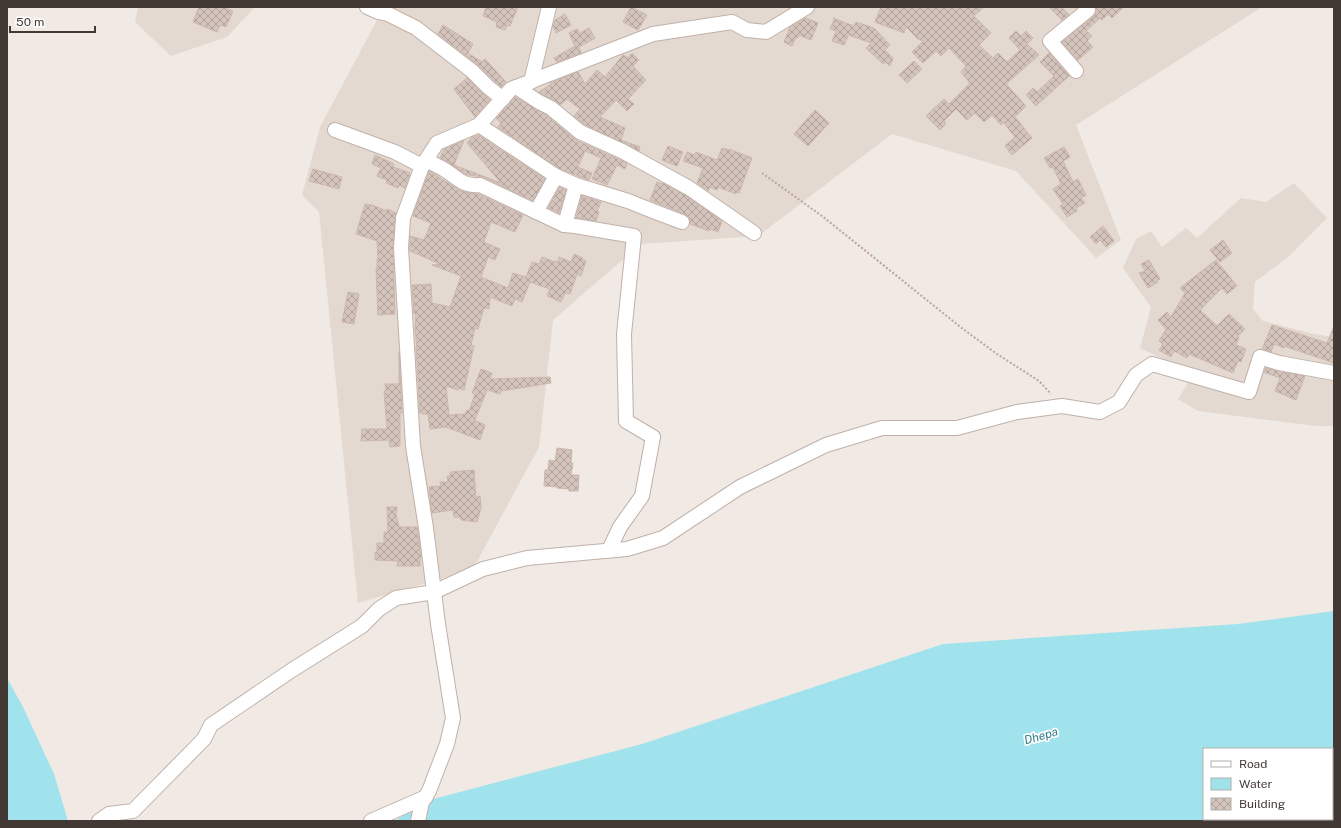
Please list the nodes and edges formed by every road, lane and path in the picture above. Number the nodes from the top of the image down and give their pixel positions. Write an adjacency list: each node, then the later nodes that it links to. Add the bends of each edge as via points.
1 (367, 7): 5 (street, via 378,12)
2 (549, 7): 7 (street)
3 (807, 7): 7 (street, via 766,32 747,30 732,22 653,34)
4 (1085, 7): 6 (street, via 1088,10 1050,41)
5 (389, 11): 9 (street, via 451,54)
6 (1076, 71)
7 (531, 82): 8 (street)
8 (516, 88): 9 (street, via 511,89); 19 (street, via 551,108 580,132 622,151 688,188)
9 (503, 99): 10 (street)
10 (479, 125): 12 (street, via 437,143); 14 (street)
11 (335, 130): 12 (street, via 395,152)
12 (422, 166): 16 (street, via 428,161 446,170 456,179 472,186 480,185); 23 (street, via 403,218 401,248 413,446)
13 (762, 173): 21 (path, via 822,216 963,329 1039,381)
14 (556, 176): 15 (street); 16 (street)
15 (576, 185): 17 (street, via 628,201); 18 (street)
16 (536, 212): 18 (street)
17 (682, 222)
18 (564, 226): 22 (street, via 634,236 624,334 626,421 653,437 642,496 620,527)
19 (754, 232)
20 (1334, 373): 21 (street, via 1260,357 1249,392 1152,364 1136,375 1119,402 1100,412)
21 (1062, 406): 22 (street, via 1017,412 957,428 882,428 826,444 740,487 663,538 627,549)
22 (609, 550): 23 (street, via 526,558 483,569)
23 (434, 592): 24 (street, via 453,718 447,744); 25 (street, via 396,598 379,609 362,626 211,725 204,739 133,811 109,814)
24 (426, 797): 26 (street); 27 (street, via 422,802)
25 (99, 821)
26 (372, 821)
27 (418, 821)

